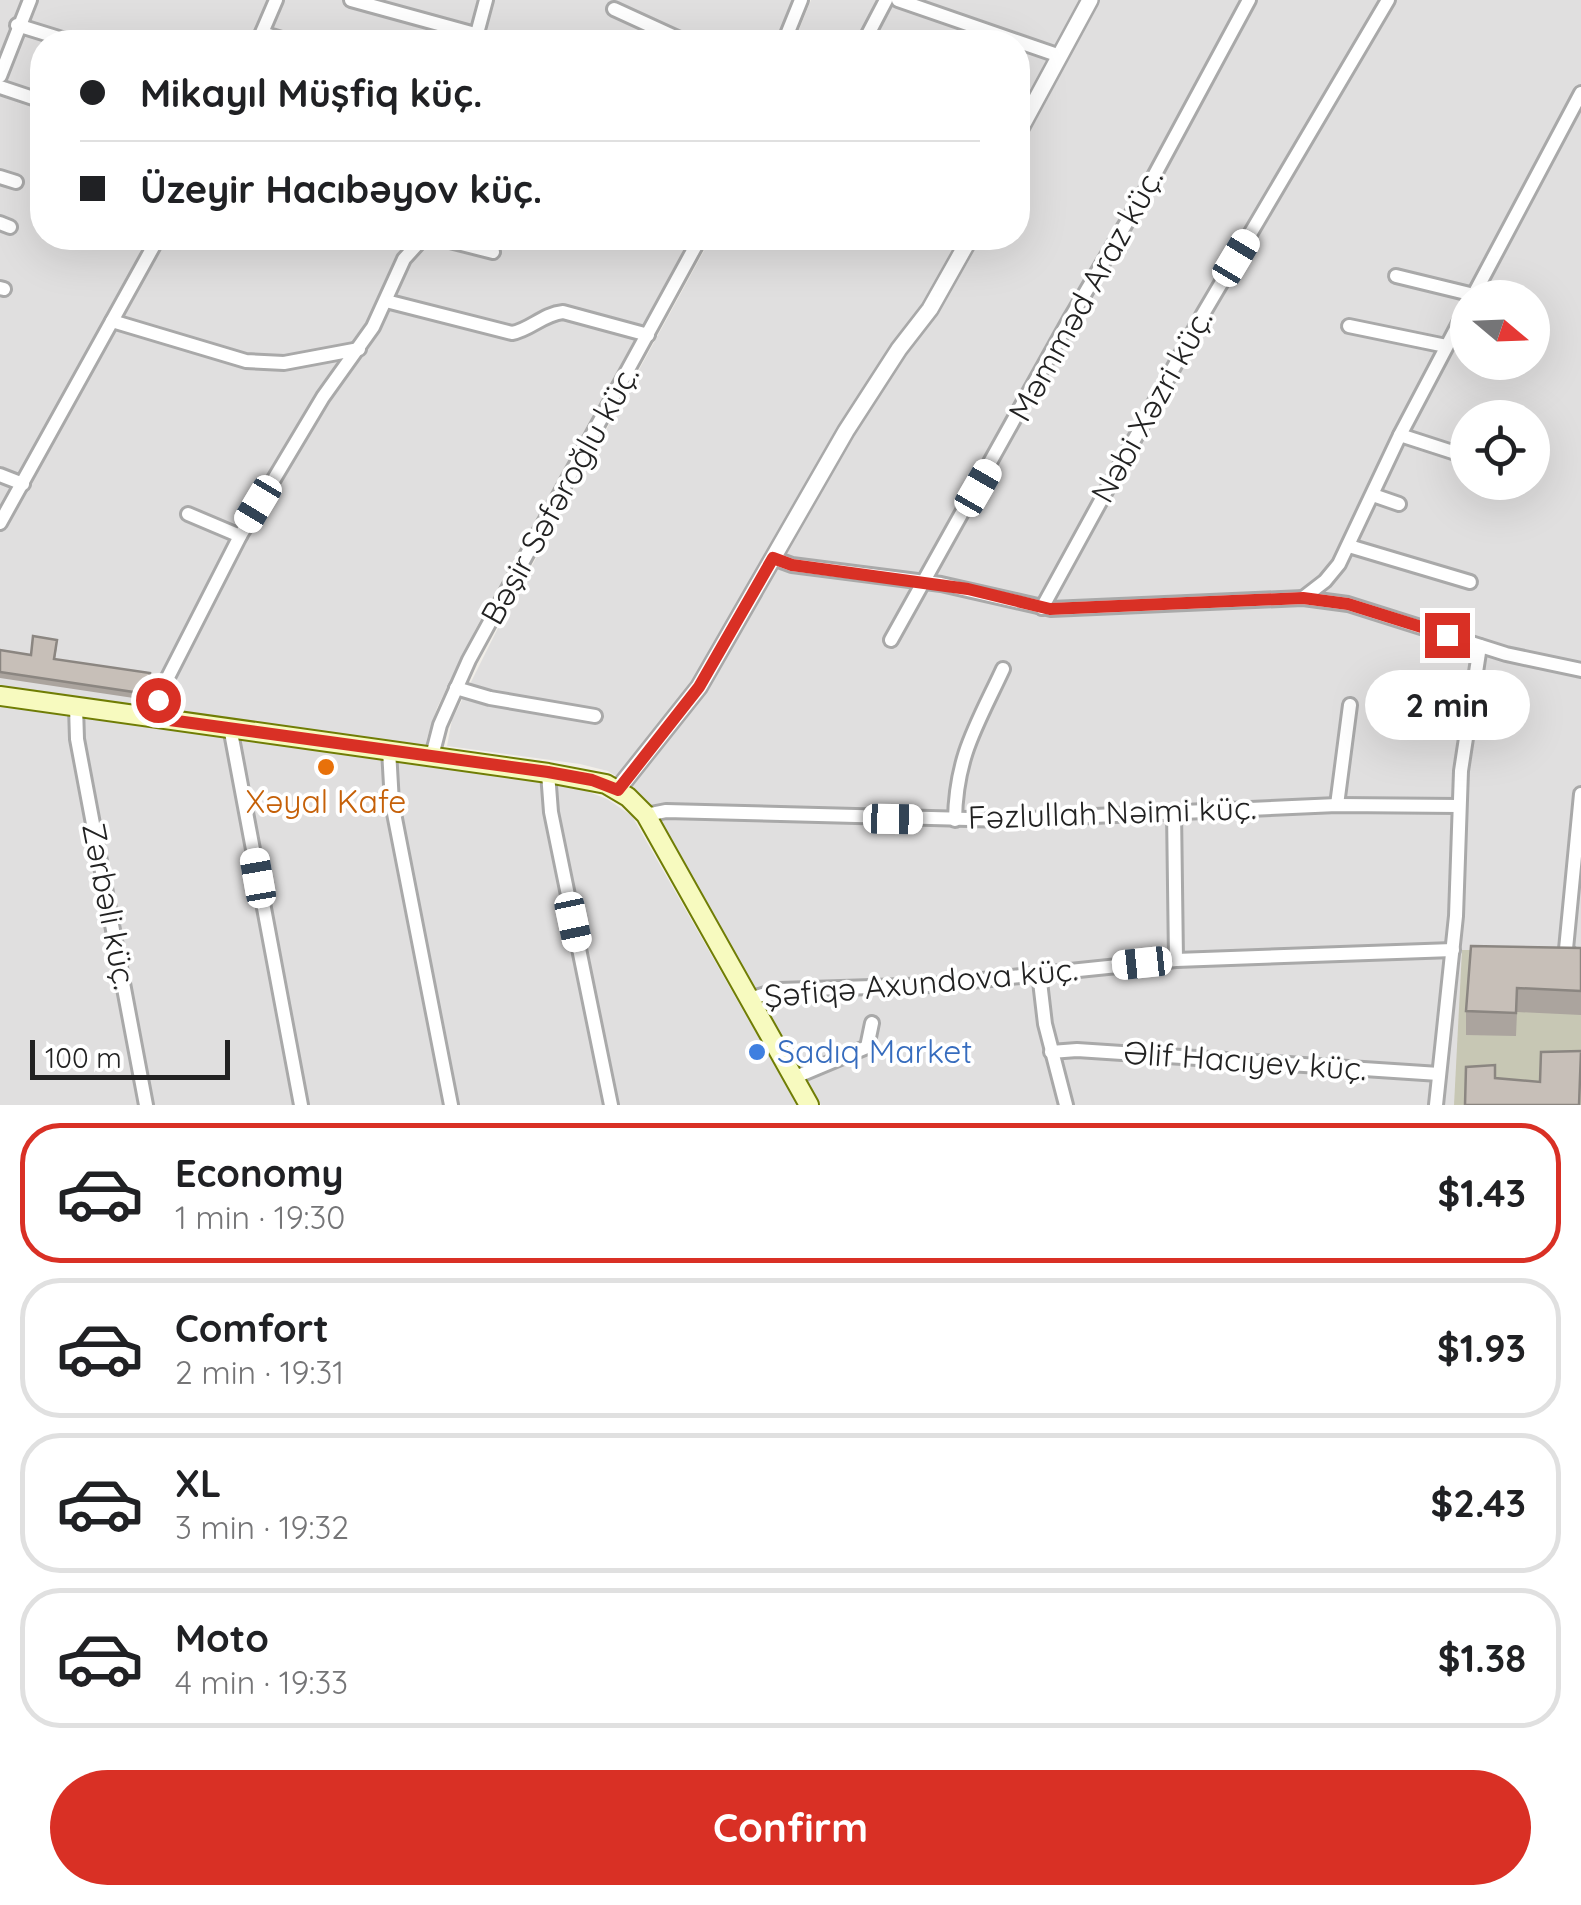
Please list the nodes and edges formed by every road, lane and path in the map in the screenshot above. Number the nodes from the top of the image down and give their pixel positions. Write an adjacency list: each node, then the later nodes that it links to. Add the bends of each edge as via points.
1 (30, 0): 12 (street)
2 (276, 0): 14 (street)
3 (351, 0): 15 (street)
4 (486, 0): 16 (street)
5 (801, 0): 18 (street)
6 (886, 0): 19 (street)
7 (898, 0): 20 (street)
8 (1090, 0): 22 (street)
9 (1249, 0): 57 (street, Məmməd Araz küç.)
10 (1388, 0): 60 (street, Nəbi Xəzri küç., via 1203,314)
11 (614, 9): 17 (street)
12 (18, 25): 13 (street); 23 (street)
13 (34, 30)
14 (263, 30)
15 (449, 30)
16 (477, 30)
17 (652, 30)
18 (789, 30)
19 (870, 30)
20 (985, 30)
21 (1030, 46): 22 (street)
22 (1060, 56): 27 (street)
23 (1, 70)
24 (0, 87): 26 (street)
25 (1581, 93): 37 (street)
26 (30, 97)
27 (1030, 111)
28 (0, 176): 29 (street)
29 (16, 182)
30 (151, 250): 40 (street)
31 (412, 250): 39 (street)
32 (485, 250): 35 (street)
33 (694, 250): 42 (street, Bəşir Səfəroğlu küç.)
34 (963, 250): 56 (street)
35 (493, 252)
36 (1396, 276): 38 (street)
37 (1481, 280)
38 (1450, 293)
39 (386, 301): 42 (street, via 512,333 562,312); 45 (street)
40 (112, 320): 45 (street, via 246,361 284,362); 49 (street)
41 (1349, 326): 44 (street)
42 (648, 335): 65 (street, Bəşir Səfəroğlu küç.)
43 (1450, 338): 44 (street)
44 (1446, 346): 46 (street)
45 (358, 348): 54 (street)
46 (1400, 436): 47 (street); 50 (street)
47 (1450, 451)
48 (0, 475): 49 (street)
49 (23, 484): 53 (street)
50 (1374, 495): 51 (street); 55 (street)
51 (1399, 504)
52 (188, 514): 54 (street)
53 (0, 523)
54 (240, 536): 72 (street, via 164,685)
55 (1349, 546): 58 (street); 59 (street, via 1325,582)
56 (773, 558): 57 (street); 77 (street, via 699,687)
57 (924, 582): 60 (street); 61 (street, Məmməd Araz küç.)
58 (1470, 582)
59 (1303, 598): 60 (street); 62 (street, via 1364,608)
60 (1042, 608)
61 (890, 640)
62 (1480, 646): 64 (street); 71 (street)
63 (1003, 669): 83 (street, via 963,754)
64 (1581, 670)
65 (456, 688): 70 (street); 75 (street, Bəşir Səfəroğlu küç.)
66 (0, 696): 69 (main road)
67 (1419, 704): 71 (street)
68 (1350, 706): 79 (street)
69 (76, 707): 72 (main road); 94 (street, Zərbəli küç.)
70 (595, 716)
71 (1468, 717): 80 (street)
72 (155, 718): 73 (main road)
73 (230, 727): 74 (main road); 95 (street)
74 (390, 750): 75 (main road); 96 (street, via 392,803)
75 (432, 756): 76 (main road)
76 (548, 772): 77 (main road); 97 (street)
77 (618, 790): 82 (main road)
78 (1581, 794): 84 (street)
79 (1337, 805): 80 (street, Fəzlullah Nəimi küç.); 81 (street, Fəzlullah Nəimi küç.)
80 (1459, 806): 85 (street)
81 (1174, 811): 83 (street, Fəzlullah Nəimi küç.); 87 (street)
82 (646, 816): 83 (street, Fəzlullah Nəimi küç., via 666,811); 89 (main road)
83 (955, 820)
84 (1578, 844): 86 (street, via 1566,949)
85 (1453, 950): 87 (street, Şəfiqə Axundova küç.); 92 (street)
86 (1581, 956)
87 (1176, 960): 88 (street, Şəfiqə Axundova küç.)
88 (1039, 974): 89 (street, Şəfiqə Axundova küç., via 934,986 779,990); 91 (street)
89 (748, 999): 93 (main road)
90 (872, 1023): 93 (street, via 867,1046)
91 (1050, 1052): 92 (street, Əlif Hacıyev küç.); 99 (street)
92 (1439, 1074): 100 (street)
93 (793, 1078): 98 (main road)
94 (146, 1105)
95 (300, 1105)
96 (451, 1105)
97 (611, 1105)
98 (808, 1105)
99 (1066, 1105)
100 (1436, 1105)

